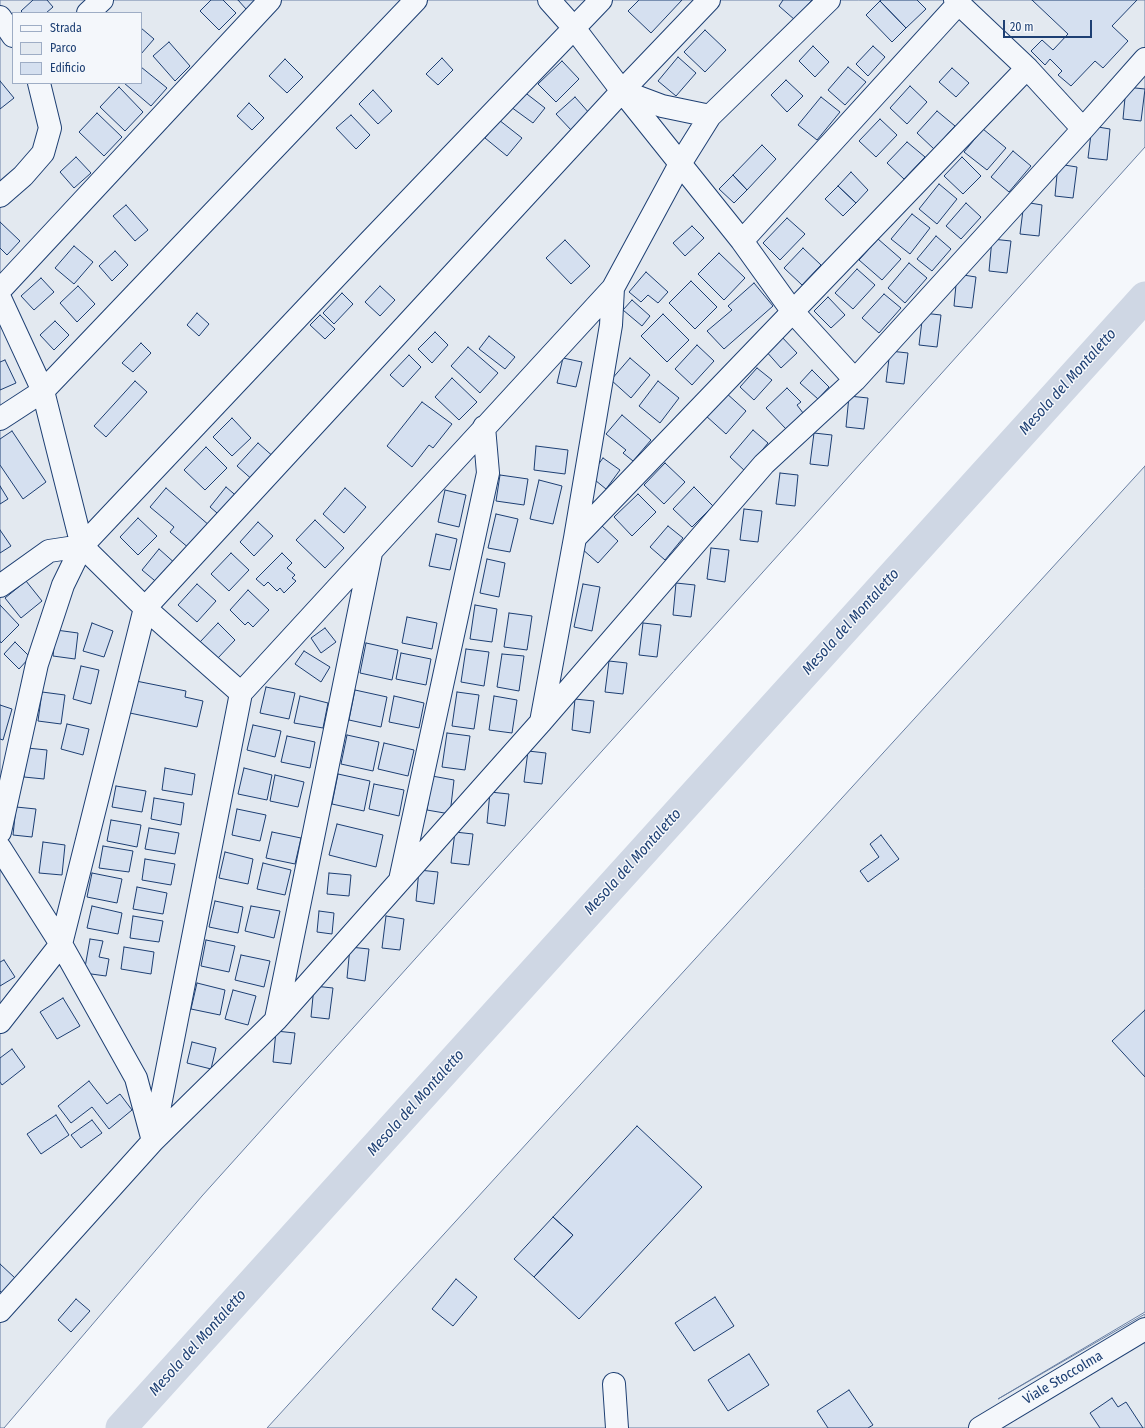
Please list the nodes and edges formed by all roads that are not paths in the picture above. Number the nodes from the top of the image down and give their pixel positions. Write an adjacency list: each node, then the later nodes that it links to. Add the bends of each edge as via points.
1 (102, 0): 9 (street)
2 (270, 0): 23 (street)
3 (416, 0): 27 (street)
4 (549, 0): 11 (street)
5 (601, 0): 11 (street)
6 (709, 0): 16 (street)
7 (829, 0): 17 (street)
8 (956, 2): 14 (street); 21 (street)
9 (89, 12)
10 (0, 17): 12 (street)
11 (574, 28): 16 (street); 31 (street)
12 (12, 35)
13 (1145, 59): 18 (street)
14 (1026, 68): 18 (street); 25 (street)
15 (39, 84): 20 (street, via 50,128 44,153)
16 (622, 91): 17 (street, via 662,106); 19 (street); 34 (street)
17 (710, 116): 19 (street)
18 (1083, 129): 26 (street)
19 (680, 164): 21 (street); 22 (street)
20 (0, 196)
21 (742, 241): 25 (street)
22 (613, 288): 29 (street); 30 (street, via 611,325)
23 (0, 290)
24 (0, 298): 27 (street)
25 (793, 312): 26 (street); 30 (street)
26 (854, 380): 36 (street, via 764,464)
27 (43, 391): 28 (street); 31 (street)
28 (0, 419)
29 (484, 427): 32 (street); 39 (street, via 488,473)
30 (575, 538): 36 (street)
31 (82, 546): 33 (street, via 49,551); 34 (street); 37 (street, via 63,585 37,664)
32 (371, 552): 35 (street); 41 (street)
33 (0, 586)
34 (144, 608): 35 (street); 40 (street)
35 (241, 693): 43 (street)
36 (541, 722): 39 (street)
37 (0, 832)
38 (0, 848): 40 (street)
39 (400, 881): 41 (street)
40 (61, 944): 42 (street); 43 (street, via 136,1078)
41 (276, 1020): 43 (street)
42 (0, 1022)
43 (153, 1141): 44 (street)
44 (0, 1310)
45 (1145, 1329): 48 (street, Viale Stoccolma)
46 (614, 1384): 47 (street)
47 (617, 1428)
48 (980, 1428)

